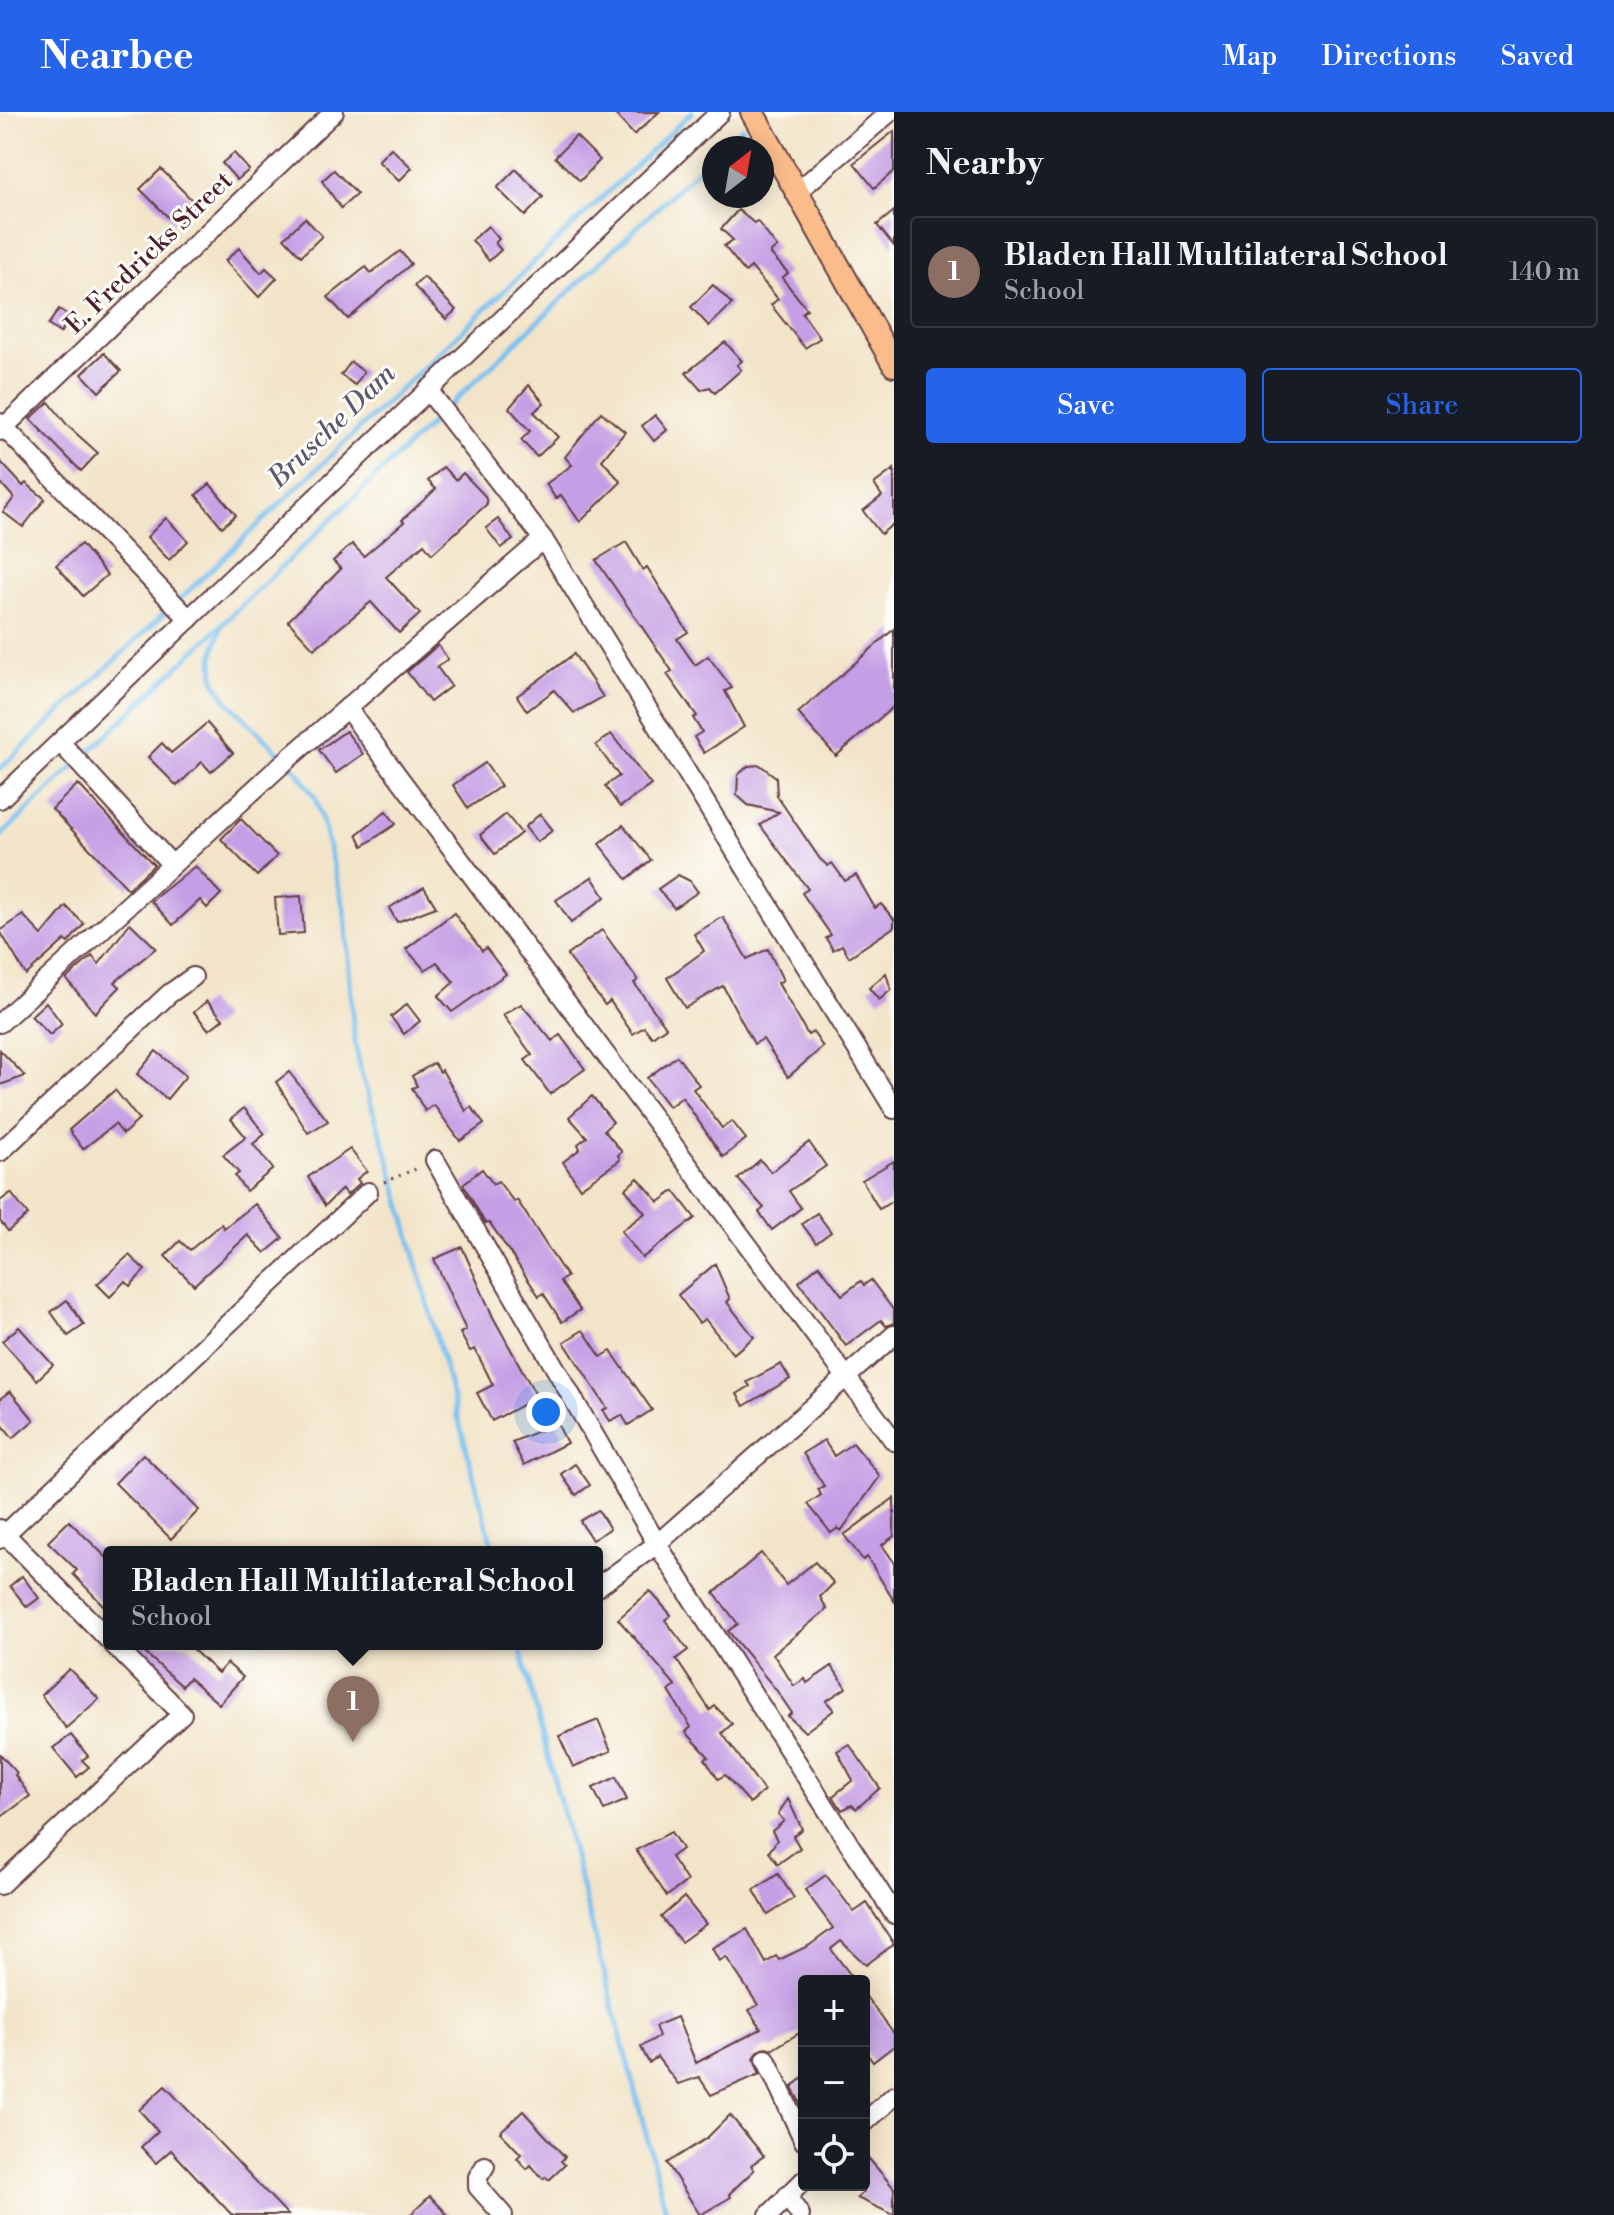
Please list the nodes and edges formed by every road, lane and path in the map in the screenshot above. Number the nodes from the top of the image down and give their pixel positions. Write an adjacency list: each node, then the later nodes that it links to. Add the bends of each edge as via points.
1 (334, 112): 8 (street, E. Fredricks Street)
2 (720, 112): 7 (street)
3 (752, 112): 5 (main road)
4 (890, 112): 5 (street)
5 (797, 192): 6 (main road)
6 (894, 365)
7 (430, 393): 9 (street); 10 (street)
8 (1, 427): 10 (street)
9 (543, 539): 11 (street); 17 (street)
10 (189, 619): 12 (street)
11 (347, 708): 14 (street); 23 (street)
12 (60, 742): 13 (street); 14 (street)
13 (0, 799)
14 (172, 865): 16 (street)
15 (193, 977): 18 (street)
16 (0, 1023)
17 (894, 1109)
18 (0, 1152)
19 (435, 1160): 26 (street)
20 (409, 1171): 21 (path)
21 (375, 1187): 25 (street)
22 (894, 1335): 23 (street)
23 (843, 1377): 24 (street); 26 (street)
24 (894, 1441)
25 (2, 1534): 28 (street)
26 (657, 1544): 27 (street); 31 (street)
27 (603, 1583)
28 (103, 1634)
29 (119, 1650): 30 (street, via 182,1714)
30 (0, 1885)
31 (894, 1914)
32 (766, 2059): 35 (street)
33 (894, 2096): 34 (street)
34 (868, 2119)
35 (798, 2128)
36 (485, 2166): 39 (street, via 478,2187)
37 (798, 2186): 38 (street)
38 (787, 2196): 40 (street); 41 (street)
39 (503, 2215)
40 (769, 2215)
41 (800, 2215)

